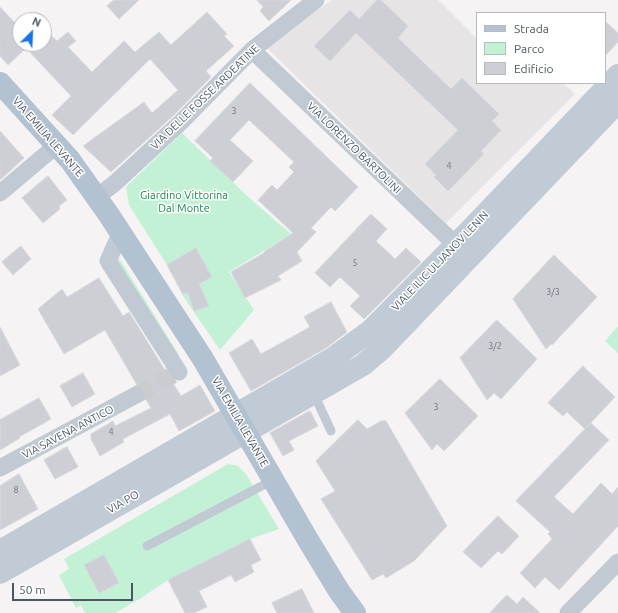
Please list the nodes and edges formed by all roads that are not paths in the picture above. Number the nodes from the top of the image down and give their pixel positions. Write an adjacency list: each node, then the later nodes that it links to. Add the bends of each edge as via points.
1 (316, 0): 2 (street, VIA DELLE FOSSE ARDEATINE)
2 (252, 50): 8 (street, VIA DELLE FOSSE ARDEATINE, via 181,122); 10 (street, VIA LORENZO BARTOLINI)
3 (618, 75): 10 (main road, VIALE ILIC ULJANOV LENIN)
4 (0, 83): 6 (main road, VIA EMILIA LEVANTE)
5 (618, 102): 12 (main road, VIALE ILIC ULJANOV LENIN, via 383,348 363,365)
6 (57, 145): 7 (street); 8 (main road, VIA EMILIA LEVANTE)
7 (0, 193)
8 (97, 197): 9 (main road, VIA EMILIA LEVANTE)
9 (121, 232): 11 (main road, VIA EMILIA LEVANTE); 11 (street, via 108,261 177,373)
10 (456, 245): 14 (main road, VIALE ILIC ULJANOV LENIN, via 370,331)
11 (203, 359): 14 (main road, VIA EMILIA LEVANTE)
12 (314, 394): 14 (main road, VIALE ILIC ULJANOV LENIN); 15 (lane)
13 (136, 395): 16 (street, VIA SAVENA ANTICO)
14 (241, 423): 17 (main road, VIA EMILIA LEVANTE); 19 (main road, VIA PO); 21 (main road, VIA PO)
15 (331, 432)
16 (0, 468)
17 (273, 480): 18 (lane); 22 (main road, VIA EMILIA LEVANTE, via 339,591)
18 (147, 546)
19 (0, 551)
20 (618, 562): 23 (street)
21 (0, 573)
22 (355, 613)
23 (568, 613)

